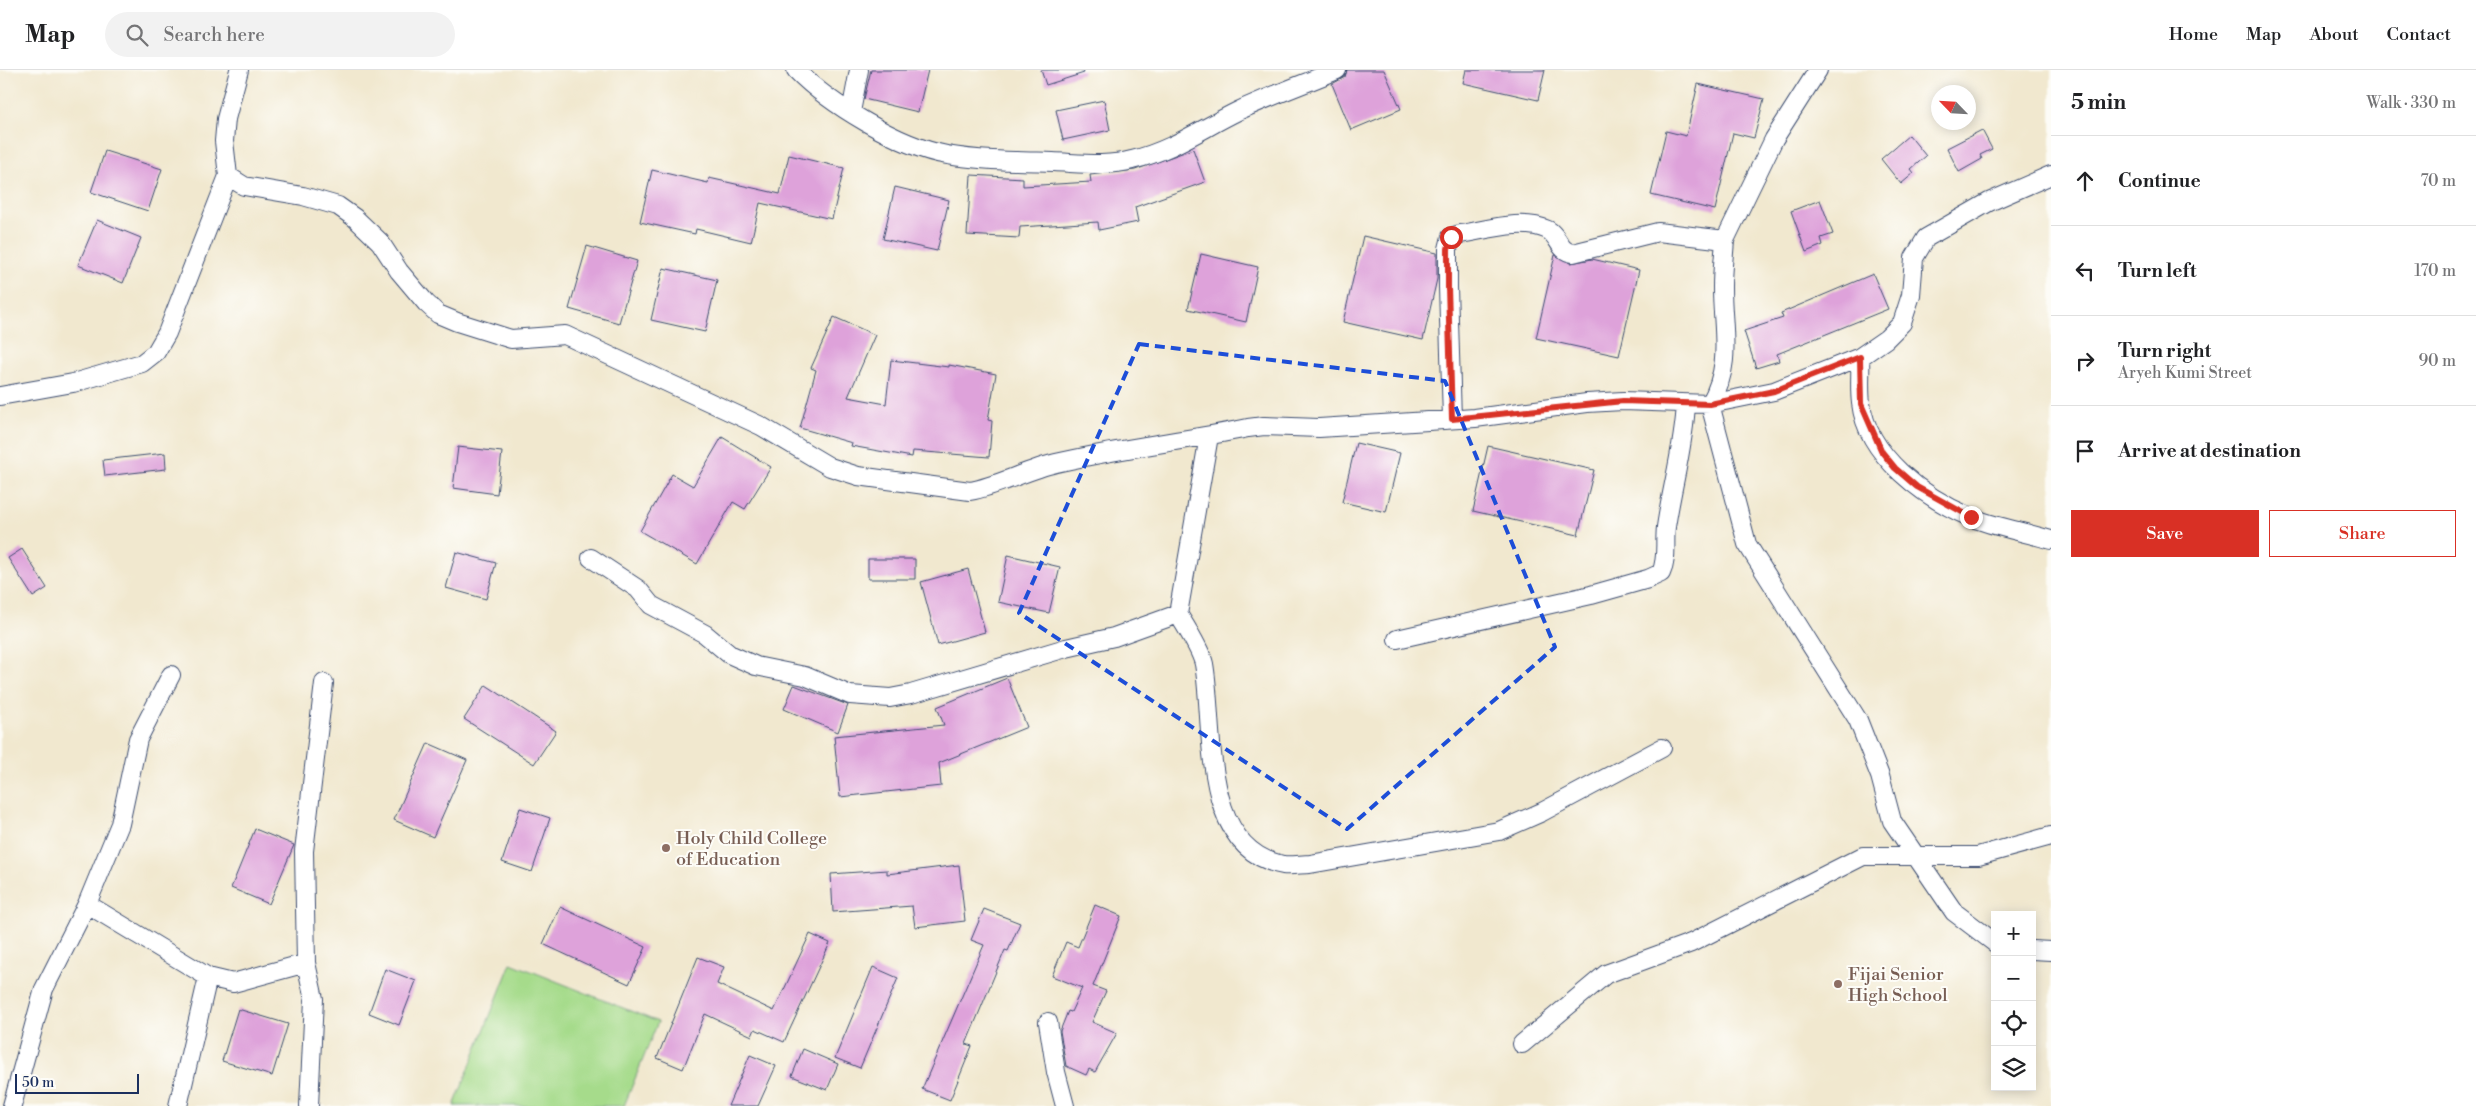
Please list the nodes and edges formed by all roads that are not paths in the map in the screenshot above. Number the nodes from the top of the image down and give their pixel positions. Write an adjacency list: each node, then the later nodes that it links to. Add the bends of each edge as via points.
1 (239, 70): 8 (street, via 226,119 224,141)
2 (796, 70): 6 (street, via 816,90)
3 (859, 70): 6 (street)
4 (1818, 70): 9 (street, via 1774,139)
5 (1330, 71): 6 (street, via 1239,111 1160,152 1130,161 1102,164 945,155 909,142)
6 (851, 112)
7 (2051, 175): 10 (street, via 1989,202 1926,238 1914,258 1911,295 1902,323)
8 (228, 176): 11 (street, via 167,333 156,352 142,363 73,383); 15 (street, via 244,186 338,206 380,242 399,270 438,314 511,339 550,334 572,338 761,426 830,468 858,476 970,491 1036,468 1082,457)
9 (1725, 240): 13 (street, via 1722,287 1725,361 1720,386); 14 (street, via 1658,232 1573,253 1563,249 1550,231 1533,226 1518,225 1451,237 1448,287)
10 (1860, 357): 13 (street, via 1774,391); 16 (street, via 1861,404 1874,439 1895,468 1917,487 1971,517)
11 (0, 396)
12 (1686, 404): 13 (street); 14 (street, via 1587,403); 19 (street, via 1661,573 1590,595)
13 (1710, 404): 24 (street, via 1747,544 1858,720 1880,776 1892,821)
14 (1452, 419): 15 (street, via 1319,428 1264,426)
15 (1208, 436): 18 (street)
16 (2051, 540)
17 (591, 558): 18 (street, via 638,589 651,605 705,634 729,654 756,666 800,674 850,695 870,698 890,698 937,687 1066,648 1114,638)
18 (1178, 614): 22 (street, via 1204,662 1212,758 1223,810 1247,845 1264,858 1284,865 1310,864 1498,832)
19 (1397, 639)
20 (172, 675): 25 (street, via 138,739 120,824)
21 (324, 683): 29 (street, via 304,851)
22 (1662, 748)
23 (2051, 836): 24 (street, via 1978,856)
24 (1916, 857): 26 (street, via 1954,912); 32 (street, via 1863,856 1691,943 1606,974)
25 (87, 904): 30 (street); 33 (street, via 44,990)
26 (1991, 940)
27 (2036, 950): 28 (street)
28 (2051, 951)
29 (306, 963): 30 (street, via 233,983); 35 (street, via 314,999)
30 (208, 977): 34 (street)
31 (1048, 1022): 36 (street, via 1056,1072)
32 (1522, 1044)
33 (12, 1106)
34 (178, 1106)
35 (309, 1106)
36 (1066, 1106)

